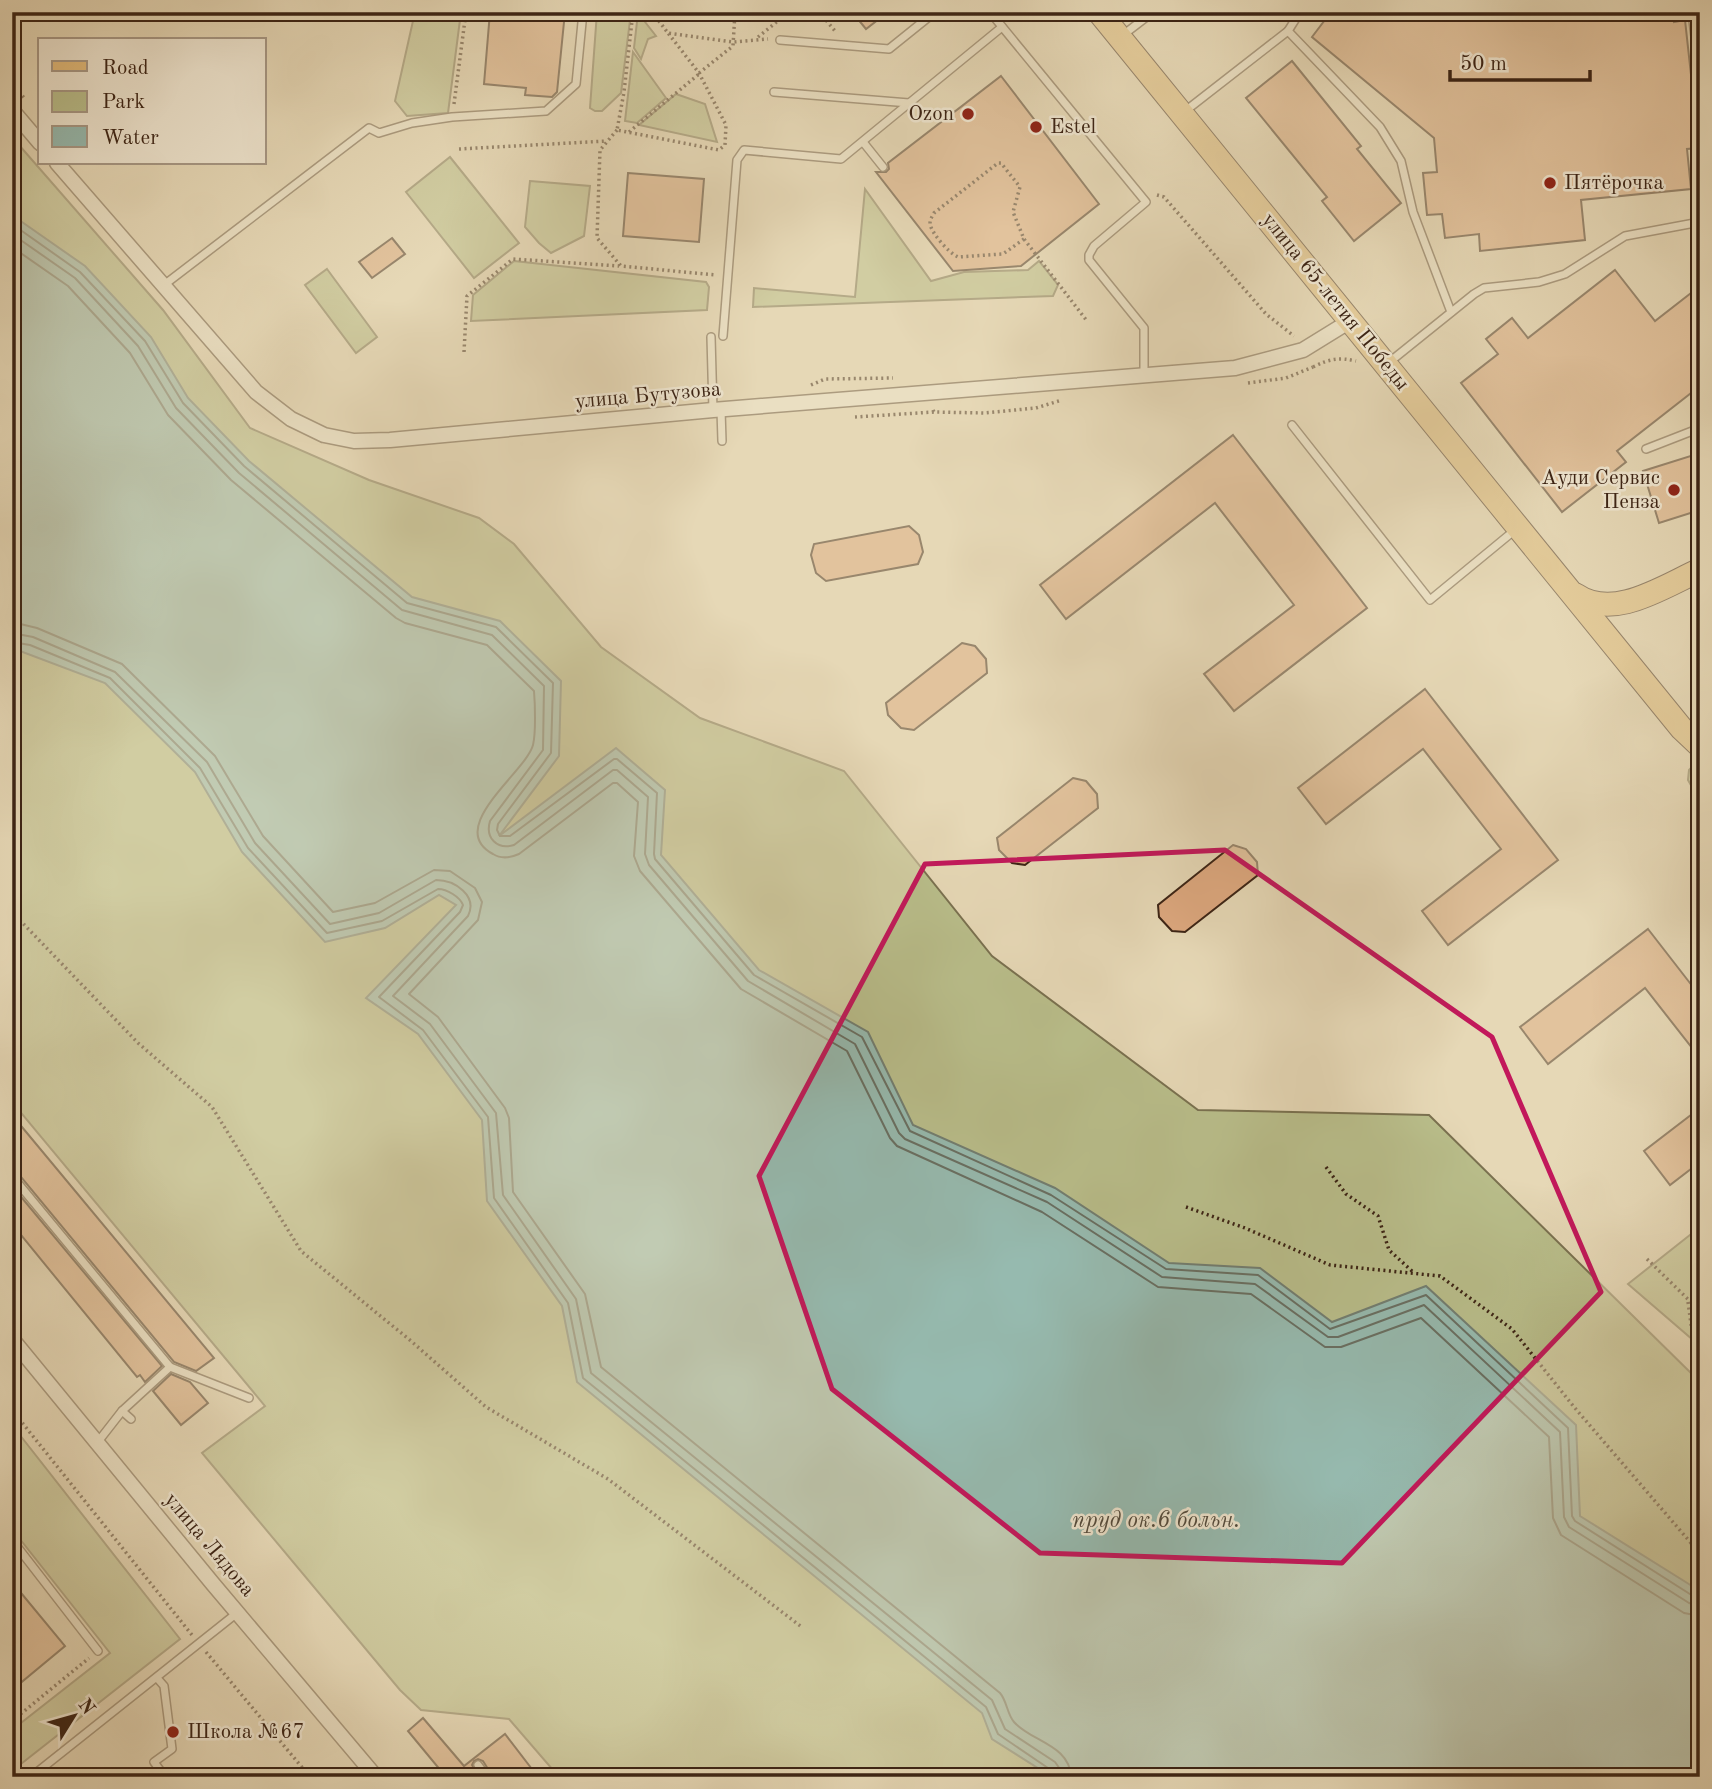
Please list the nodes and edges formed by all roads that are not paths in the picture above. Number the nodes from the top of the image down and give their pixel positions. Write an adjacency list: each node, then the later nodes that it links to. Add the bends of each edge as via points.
1 (583, 12): 22 (lane, via 576,84 546,111 452,117 379,133 369,128)
2 (934, 12): 11 (lane, via 889,49)
3 (990, 12): 8 (lane)
4 (1099, 12): 10 (main road, улица 65-летия Победы)
5 (1153, 12): 10 (lane)
6 (1300, 12): 9 (lane)
7 (1692, 12): 12 (lane)
8 (1002, 27): 14 (lane); 28 (lane, via 1146,202 1089,255 1144,328)
9 (1288, 31): 16 (lane); 23 (lane, via 1380,127 1401,161 1413,212)
10 (1120, 37): 16 (main road, улица 65-летия Победы)
11 (779, 40)
12 (1700, 78)
13 (774, 92): 14 (lane)
14 (909, 103): 18 (lane)
15 (12, 110): 17 (street)
16 (1182, 113): 24 (main road, улица 65-летия Победы)
17 (38, 141)
18 (863, 142): 20 (lane); 25 (lane, via 841,159 741,152)
19 (58, 164): 22 (street, улица Бутузова)
20 (883, 167)
21 (1700, 222): 23 (lane, via 1625,236 1565,274 1484,288)
22 (163, 285): 29 (street, улица Бутузова, via 256,391 291,419 324,435 354,441 425,439)
23 (1451, 312): 27 (lane)
24 (1350, 321): 27 (main road, улица 65-летия Победы); 28 (street, улица Бутузова, via 1303,350 1235,368)
25 (723, 336)
26 (711, 337): 29 (lane)
27 (1386, 366): 34 (main road, улица 65-летия Победы)
28 (1144, 376): 29 (street, улица Бутузова)
29 (717, 410): 32 (lane)
30 (1292, 425): 34 (lane, via 1430,600)
31 (1700, 428): 33 (lane)
32 (722, 442)
33 (1646, 449)
34 (1518, 527): 36 (main road, улица 65-летия Победы)
35 (1700, 570): 36 (main road, via 1612,604 1584,601)
36 (1570, 591): 37 (main road, улица 65-летия Победы)
37 (1700, 746)
38 (12, 1176): 40 (lane)
39 (12, 1339): 44 (street, улица Лядова)
40 (170, 1367): 41 (lane); 42 (lane)
41 (248, 1398)
42 (122, 1411): 43 (lane); 44 (lane)
43 (131, 1419)
44 (97, 1444): 46 (street, улица Лядова)
45 (12, 1540): 47 (lane)
46 (238, 1612): 48 (lane); 52 (street, улица Лядова)
47 (98, 1651)
48 (157, 1678): 50 (lane); 51 (lane, via 164,1686 172,1749 154,1762)
49 (478, 1765): 53 (lane)
50 (31, 1777)
51 (165, 1777)
52 (376, 1777)
53 (488, 1777)

